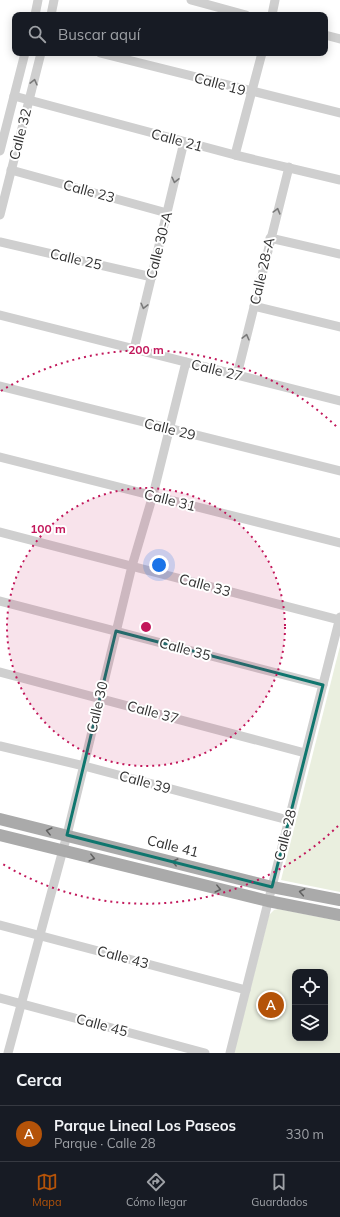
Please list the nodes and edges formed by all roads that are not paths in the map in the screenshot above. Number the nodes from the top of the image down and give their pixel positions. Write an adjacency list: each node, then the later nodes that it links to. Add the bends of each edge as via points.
1 (38, 0): 5 (street)
2 (54, 0): 6 (street)
3 (191, 0): 7 (street)
4 (275, 0): 8 (street)
5 (35, 12)
6 (51, 12)
7 (235, 12)
8 (273, 12)
9 (328, 36): 10 (street)
10 (340, 39)
11 (24, 56): 16 (street, Calle 32)
12 (40, 56): 17 (street, Calle 32, one-way to 12)
13 (111, 56): 15 (street, Calle 19)
14 (261, 56): 15 (street)
15 (253, 93): 18 (street, Calle 19); 21 (street)
16 (14, 96): 17 (street, Calle 21); 20 (street, Calle 32)
17 (29, 100): 19 (street, Calle 21); 23 (street, Calle 32)
18 (340, 113)
19 (184, 142): 21 (street, Calle 21); 25 (street, Calle 30-A, one-way to 25)
20 (0, 151)
21 (235, 155): 22 (street, Calle 21)
22 (289, 167): 24 (street, Calle 21); 27 (street, Calle 28-A, one-way to 22)
23 (11, 170): 25 (street, Calle 23); 26 (street, Calle 32)
24 (340, 180)
25 (167, 213): 30 (street, Calle 30-A)
26 (0, 215)
27 (270, 238): 29 (street); 31 (street, Calle 28-A)
28 (0, 242): 30 (street, Calle 25)
29 (340, 254)
30 (152, 277): 34 (street, Calle 30-A, one-way to 34)
31 (254, 306): 33 (street); 36 (street, Calle 28-A, one-way to 31)
32 (0, 315): 34 (street, Calle 27)
33 (340, 327)
34 (134, 349): 35 (street, Calle 27)
35 (186, 362): 36 (street, Calle 27); 39 (street, Calle 30)
36 (237, 375): 38 (street, Calle 27)
37 (0, 386): 39 (street, Calle 29)
38 (340, 401)
39 (170, 428): 41 (street, Calle 29); 42 (street, Calle 30)
40 (0, 457): 42 (street, Calle 31)
41 (340, 471)
42 (154, 496): 44 (street, Calle 31); 45 (street, Calle 30)
43 (0, 532): 45 (street, Calle 33)
44 (340, 543)
45 (132, 566): 47 (street, Calle 33); 48 (street, Calle 30)
46 (0, 601): 48 (street, Calle 35)
47 (340, 618): 50 (street, Calle 28)
48 (116, 631): 50 (street, Calle 35); 51 (street, Calle 30)
49 (0, 672): 51 (street, Calle 37)
50 (323, 685): 53 (street, Calle 28)
51 (99, 697): 53 (street, Calle 37); 54 (street, Calle 30)
52 (0, 746): 54 (street, Calle 39)
53 (305, 753): 56 (street, Calle 28)
54 (84, 766): 56 (street, Calle 39); 58 (street, Calle 30)
55 (0, 819): 58 (main road, Calle 41, one-way to 55)
56 (288, 820): 60 (street, Calle 28)
57 (0, 835): 59 (main road)
58 (67, 835): 59 (street, Calle 30); 60 (main road, Calle 41, one-way to 58)
59 (62, 850): 62 (main road, one-way to 62); 65 (street, Calle 30)
60 (272, 887): 61 (main road, Calle 41, one-way to 60); 62 (street, Calle 28)
61 (340, 900)
62 (268, 902): 63 (main road); 66 (street, Calle 28)
63 (340, 915)
64 (0, 925): 65 (street, Calle 43)
65 (39, 935): 66 (street, Calle 43); 68 (street, Calle 30)
66 (246, 990): 71 (street, Calle 28)
67 (0, 998): 68 (street, Calle 45)
68 (20, 1003): 69 (street, Calle 30); 70 (street, Calle 45)
69 (8, 1053)
70 (205, 1053)
71 (230, 1053)

